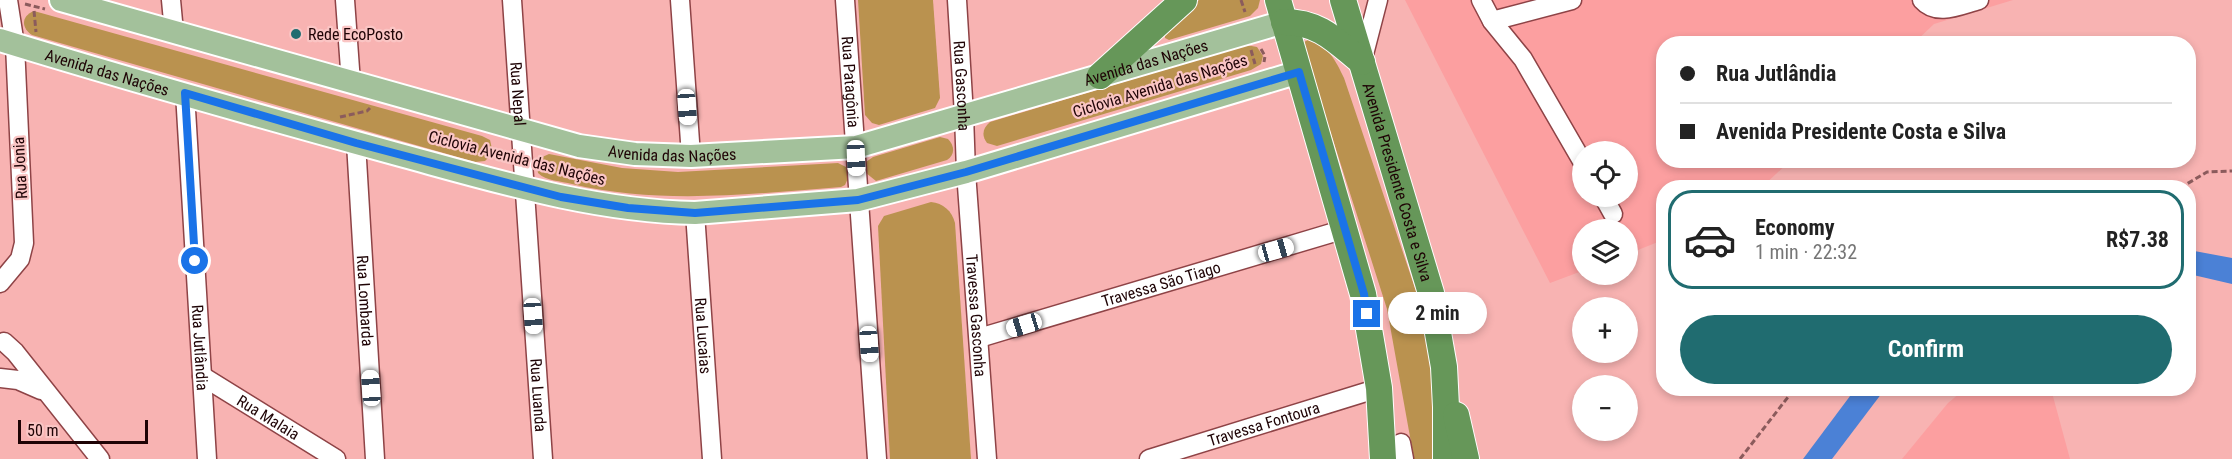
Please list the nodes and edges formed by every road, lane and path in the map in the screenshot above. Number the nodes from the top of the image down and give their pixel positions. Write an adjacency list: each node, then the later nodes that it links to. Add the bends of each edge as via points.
1 (171, 0): 19 (street)
2 (345, 0): 27 (street)
3 (512, 0): 31 (street, Rua Nepal)
4 (680, 0): 36 (street)
5 (845, 0): 35 (street, Rua Patagônia)
6 (957, 0): 30 (street, Rua Gasconha)
7 (1184, 0): 26 (highway)
8 (1343, 0): 23 (highway, Avenida Presidente Costa e Silva)
9 (1378, 0): 23 (street)
10 (1481, 0): 18 (street)
11 (1572, 0): 18 (street)
12 (1922, 0): 13 (street, via 1935,9 1948,9)
13 (1979, 0)
14 (15, 2): 15 (path); 21 (street, Rua Jonia)
15 (53, 5): 19 (main road, Avenida das Nações)
16 (34, 11): 20 (path)
17 (1281, 11): 23 (highway, via 1318,28); 25 (highway); 26 (main road, Avenida das Nações)
18 (1492, 21): 34 (street, via 1523,59)
19 (174, 32): 27 (main road, Avenida das Nações)
20 (36, 36)
21 (7, 42): 29 (main road, Avenida das Nações); 46 (street, Rua Jonia, via 24,243 20,259)
22 (1258, 45): 24 (path, Ciclovia Avenida das Nações, via 1265,56)
23 (1362, 62): 49 (highway, Avenida Presidente Costa e Silva, via 1431,293)
24 (1260, 68)
25 (1299, 72): 38 (main road, Avenida das Nações); 45 (highway)
26 (1100, 76): 30 (main road, Avenida das Nações)
27 (351, 83): 28 (main road, Avenida das Nações)
28 (375, 90): 31 (main road, Avenida das Nações); 32 (path, via 369,108 341,116)
29 (185, 93): 32 (main road, Avenida das Nações); 51 (street, Rua Jutlândia)
30 (964, 116): 35 (main road, Avenida das Nações); 38 (street, Rua Gasconha)
31 (521, 131): 36 (main road, Avenida das Nações, via 609,152); 40 (street, Rua Nepal)
32 (333, 136): 33 (main road, Avenida das Nações)
33 (356, 143): 40 (main road, Avenida das Nações); 61 (street, Rua Lombarda)
34 (1572, 144)
35 (856, 147): 36 (main road, Avenida das Nações); 41 (street, Rua Patagônia)
36 (691, 156)
37 (2232, 171): 39 (path, via 2207,172)
38 (966, 172): 41 (main road, Avenida das Nações); 47 (street, Travessa Gasconha)
39 (2194, 180)
40 (525, 188): 43 (main road, Avenida das Nações, via 607,205); 62 (street, Rua Luanda)
41 (858, 200): 43 (main road, Avenida das Nações); 64 (street, Rua Patagônia)
42 (1609, 207): 44 (street)
43 (695, 213): 63 (street, Rua Lucaias)
44 (1613, 214)
45 (1345, 230): 47 (street, Travessa São Tiago); 53 (highway, via 1364,294)
46 (0, 283)
47 (979, 338): 65 (street, Travessa Gasconha)
48 (2, 339): 50 (street, via 5,356); 54 (street)
49 (1444, 367): 67 (highway); 68 (highway)
50 (0, 370)
51 (201, 376): 59 (street, Rua Jutlândia); 60 (street, Rua Malaia)
52 (0, 378): 54 (street, via 18,380)
53 (1379, 388): 56 (highway); 57 (street, Travessa Fontoura)
54 (45, 393): 58 (street)
55 (1789, 396): 69 (path)
56 (1396, 454)
57 (1170, 456): 66 (street, Travessa Fontoura)
58 (100, 459)
59 (207, 459)
60 (336, 459)
61 (375, 459)
62 (543, 459)
63 (712, 459)
64 (877, 459)
65 (987, 459)
66 (1149, 459)
67 (1446, 459)
68 (1466, 459)
69 (1740, 459)

